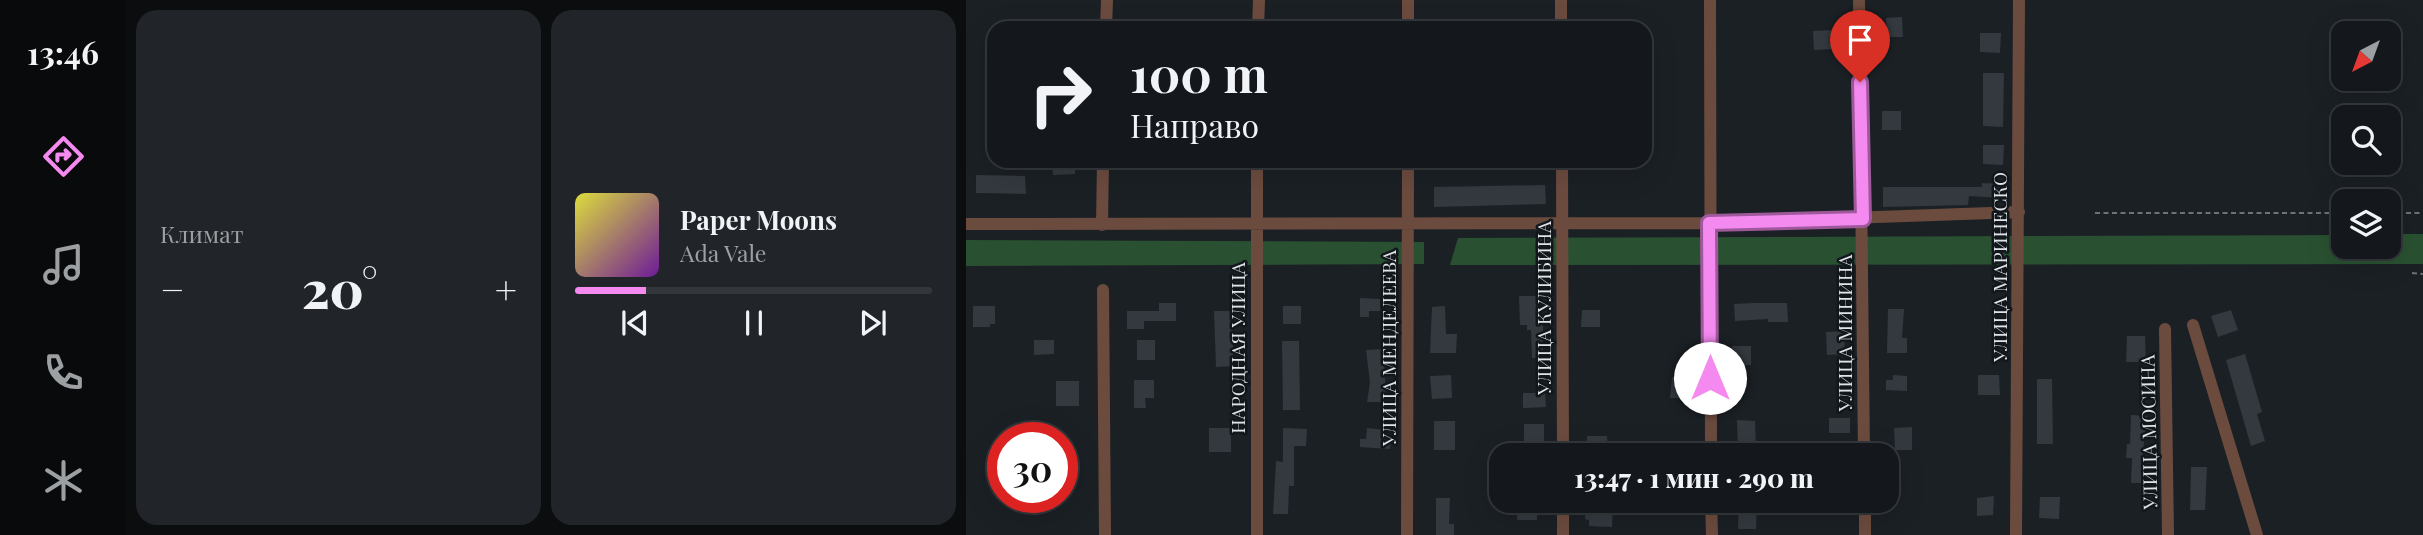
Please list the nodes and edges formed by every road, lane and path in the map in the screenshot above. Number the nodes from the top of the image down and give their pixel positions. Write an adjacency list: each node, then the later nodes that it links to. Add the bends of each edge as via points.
1 (1107, 0): 8 (street)
2 (1259, 0): 9 (street)
3 (1408, 0): 10 (street)
4 (1561, 0): 11 (street)
5 (1710, 0): 24 (street)
6 (1859, 0): 21 (street, УЛИЦА МИНИНА)
7 (2018, 0): 16 (street, УЛИЦА МАРИНЕСКО)
8 (1106, 21)
9 (1258, 21)
10 (1408, 21)
11 (1561, 21)
12 (1104, 168): 26 (street)
13 (1257, 168): 27 (street, НАРОДНАЯ УЛИЦА)
14 (1408, 168): 23 (street, УЛИЦА МЕНДЕЛЕЕВА)
15 (1562, 168): 22 (street, УЛИЦА КУЛИБИНА)
16 (2019, 212): 21 (street); 45 (street, УЛИЦА МАРИНЕСКО)
17 (2095, 213): 18 (path)
18 (2331, 213)
19 (2401, 213): 20 (path)
20 (2423, 213)
21 (1863, 219): 24 (street); 35 (street, УЛИЦА МИНИНА)
22 (1562, 221): 23 (street); 24 (street); 33 (street, УЛИЦА КУЛИБИНА)
23 (1407, 222): 27 (street); 41 (street, УЛИЦА МЕНДЕЛЕЕВА)
24 (1709, 223): 34 (street)
25 (966, 224): 26 (street)
26 (1102, 225): 27 (street)
27 (1256, 225): 40 (street, НАРОДНАЯ УЛИЦА)
28 (2412, 273): 29 (path)
29 (2423, 274)
30 (1103, 290): 39 (street)
31 (2193, 325): 47 (street)
32 (2165, 329): 46 (street, УЛИЦА МОСИНА)
33 (1563, 443)
34 (1711, 443)
35 (1864, 443)
36 (1563, 513): 42 (street)
37 (1711, 513): 43 (street)
38 (1864, 513): 44 (street)
39 (1105, 535)
40 (1257, 535)
41 (1407, 535)
42 (1563, 535)
43 (1712, 535)
44 (1865, 535)
45 (2016, 535)
46 (2168, 535)
47 (2257, 535)

